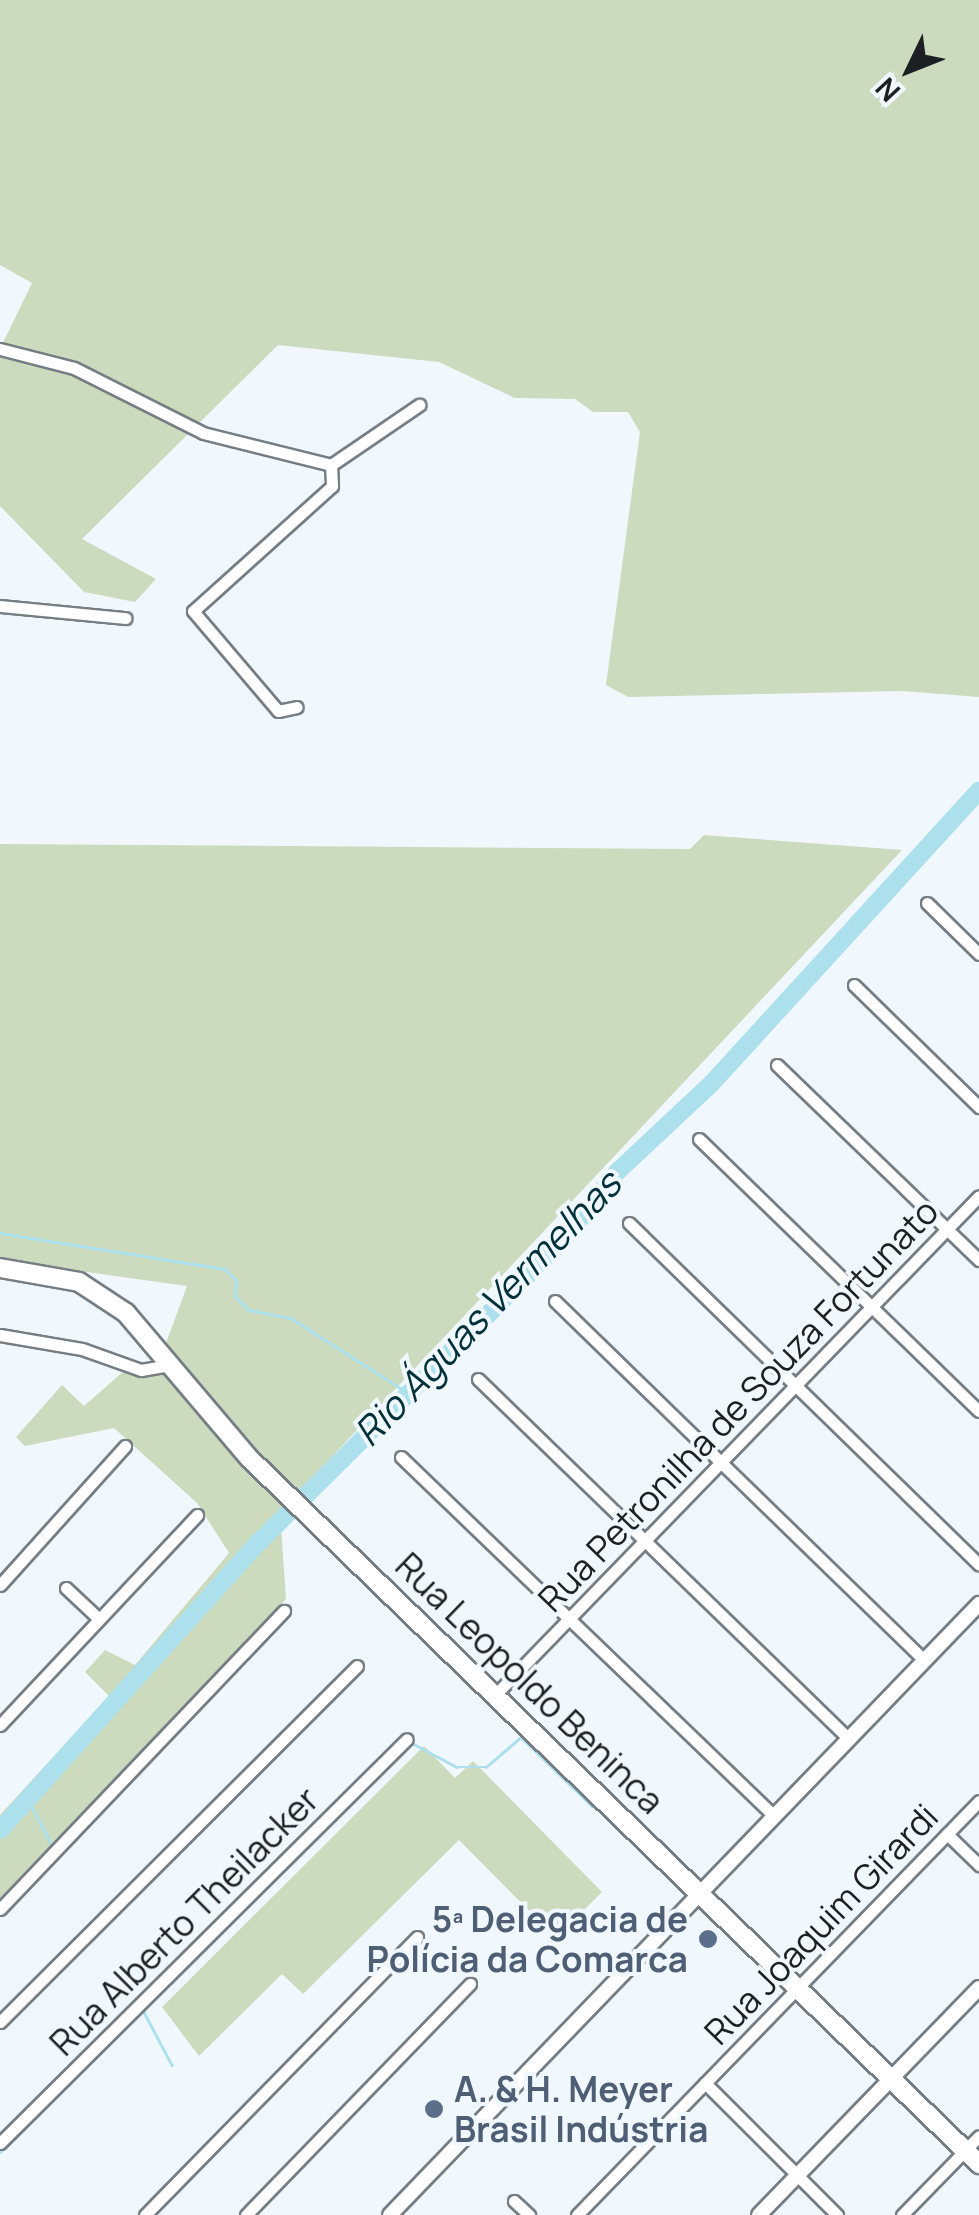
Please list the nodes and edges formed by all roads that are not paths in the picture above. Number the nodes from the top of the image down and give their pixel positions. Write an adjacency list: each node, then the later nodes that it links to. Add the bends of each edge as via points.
1 (0, 349): 3 (street, via 74,368 203,432)
2 (419, 405): 3 (street)
3 (332, 465): 6 (street, via 332,486 192,611 278,711)
4 (0, 606): 5 (street)
5 (125, 618)
6 (297, 707)
7 (927, 903): 8 (street)
8 (979, 954)
9 (854, 985): 11 (street)
10 (777, 1065): 15 (street)
11 (979, 1107)
12 (699, 1139): 19 (street)
13 (979, 1196): 15 (street, Rua Petronilha de Souza Fortunato)
14 (629, 1223): 23 (street)
15 (947, 1229): 16 (street); 19 (street, Rua Petronilha de Souza Fortunato)
16 (979, 1260)
17 (0, 1268): 21 (main road, Rua Leopoldo Beninca, via 90,1287 126,1312)
18 (555, 1301): 27 (street)
19 (872, 1306): 23 (street, Rua Petronilha de Souza Fortunato); 24 (street)
20 (0, 1336): 21 (street, via 82,1349 141,1370)
21 (170, 1365): 39 (main road, Rua Leopoldo Beninca, via 288,1496)
22 (478, 1379): 29 (street)
23 (795, 1385): 27 (street, Rua Petronilha de Souza Fortunato); 30 (street)
24 (979, 1410)
25 (125, 1446): 31 (street)
26 (401, 1457): 35 (street)
27 (720, 1462): 29 (street, Rua Petronilha de Souza Fortunato); 37 (street)
28 (196, 1515): 36 (street)
29 (644, 1540): 35 (street, Rua Petronilha de Souza Fortunato); 41 (street)
30 (979, 1564)
31 (0, 1585)
32 (66, 1588): 36 (street)
33 (979, 1604): 37 (street)
34 (284, 1611): 48 (street)
35 (569, 1618): 39 (street, Rua Petronilha de Souza Fortunato); 44 (street)
36 (99, 1619): 40 (street)
37 (924, 1660): 41 (street)
38 (357, 1666): 53 (street)
39 (495, 1695): 47 (main road, Rua Leopoldo Beninca)
40 (0, 1725)
41 (848, 1738): 44 (street)
42 (407, 1739): 56 (street, Rua Alberto Theilacker)
43 (979, 1801): 45 (street, Rua Joaquim Girardi)
44 (773, 1815): 47 (street)
45 (947, 1834): 46 (street); 51 (street, Rua Joaquim Girardi)
46 (979, 1865)
47 (699, 1891): 51 (main road, Rua Leopoldo Beninca); 62 (street)
48 (0, 1909)
49 (417, 1937): 60 (street)
50 (470, 1984): 61 (street)
51 (798, 1988): 54 (main road, Rua Leopoldo Beninca); 55 (street, Rua Joaquim Girardi)
52 (979, 1988): 54 (street)
53 (0, 2022)
54 (891, 2079): 57 (main road, Rua Leopoldo Beninca); 58 (street)
55 (705, 2083): 58 (street); 64 (street, Rua Joaquim Girardi)
56 (0, 2143)
57 (974, 2150): 67 (street)
58 (796, 2176): 65 (street); 66 (street)
59 (514, 2201): 63 (street)
60 (145, 2215)
61 (246, 2215)
62 (390, 2215)
63 (528, 2215)
64 (577, 2215)
65 (759, 2215)
66 (837, 2215)
67 (902, 2215)

